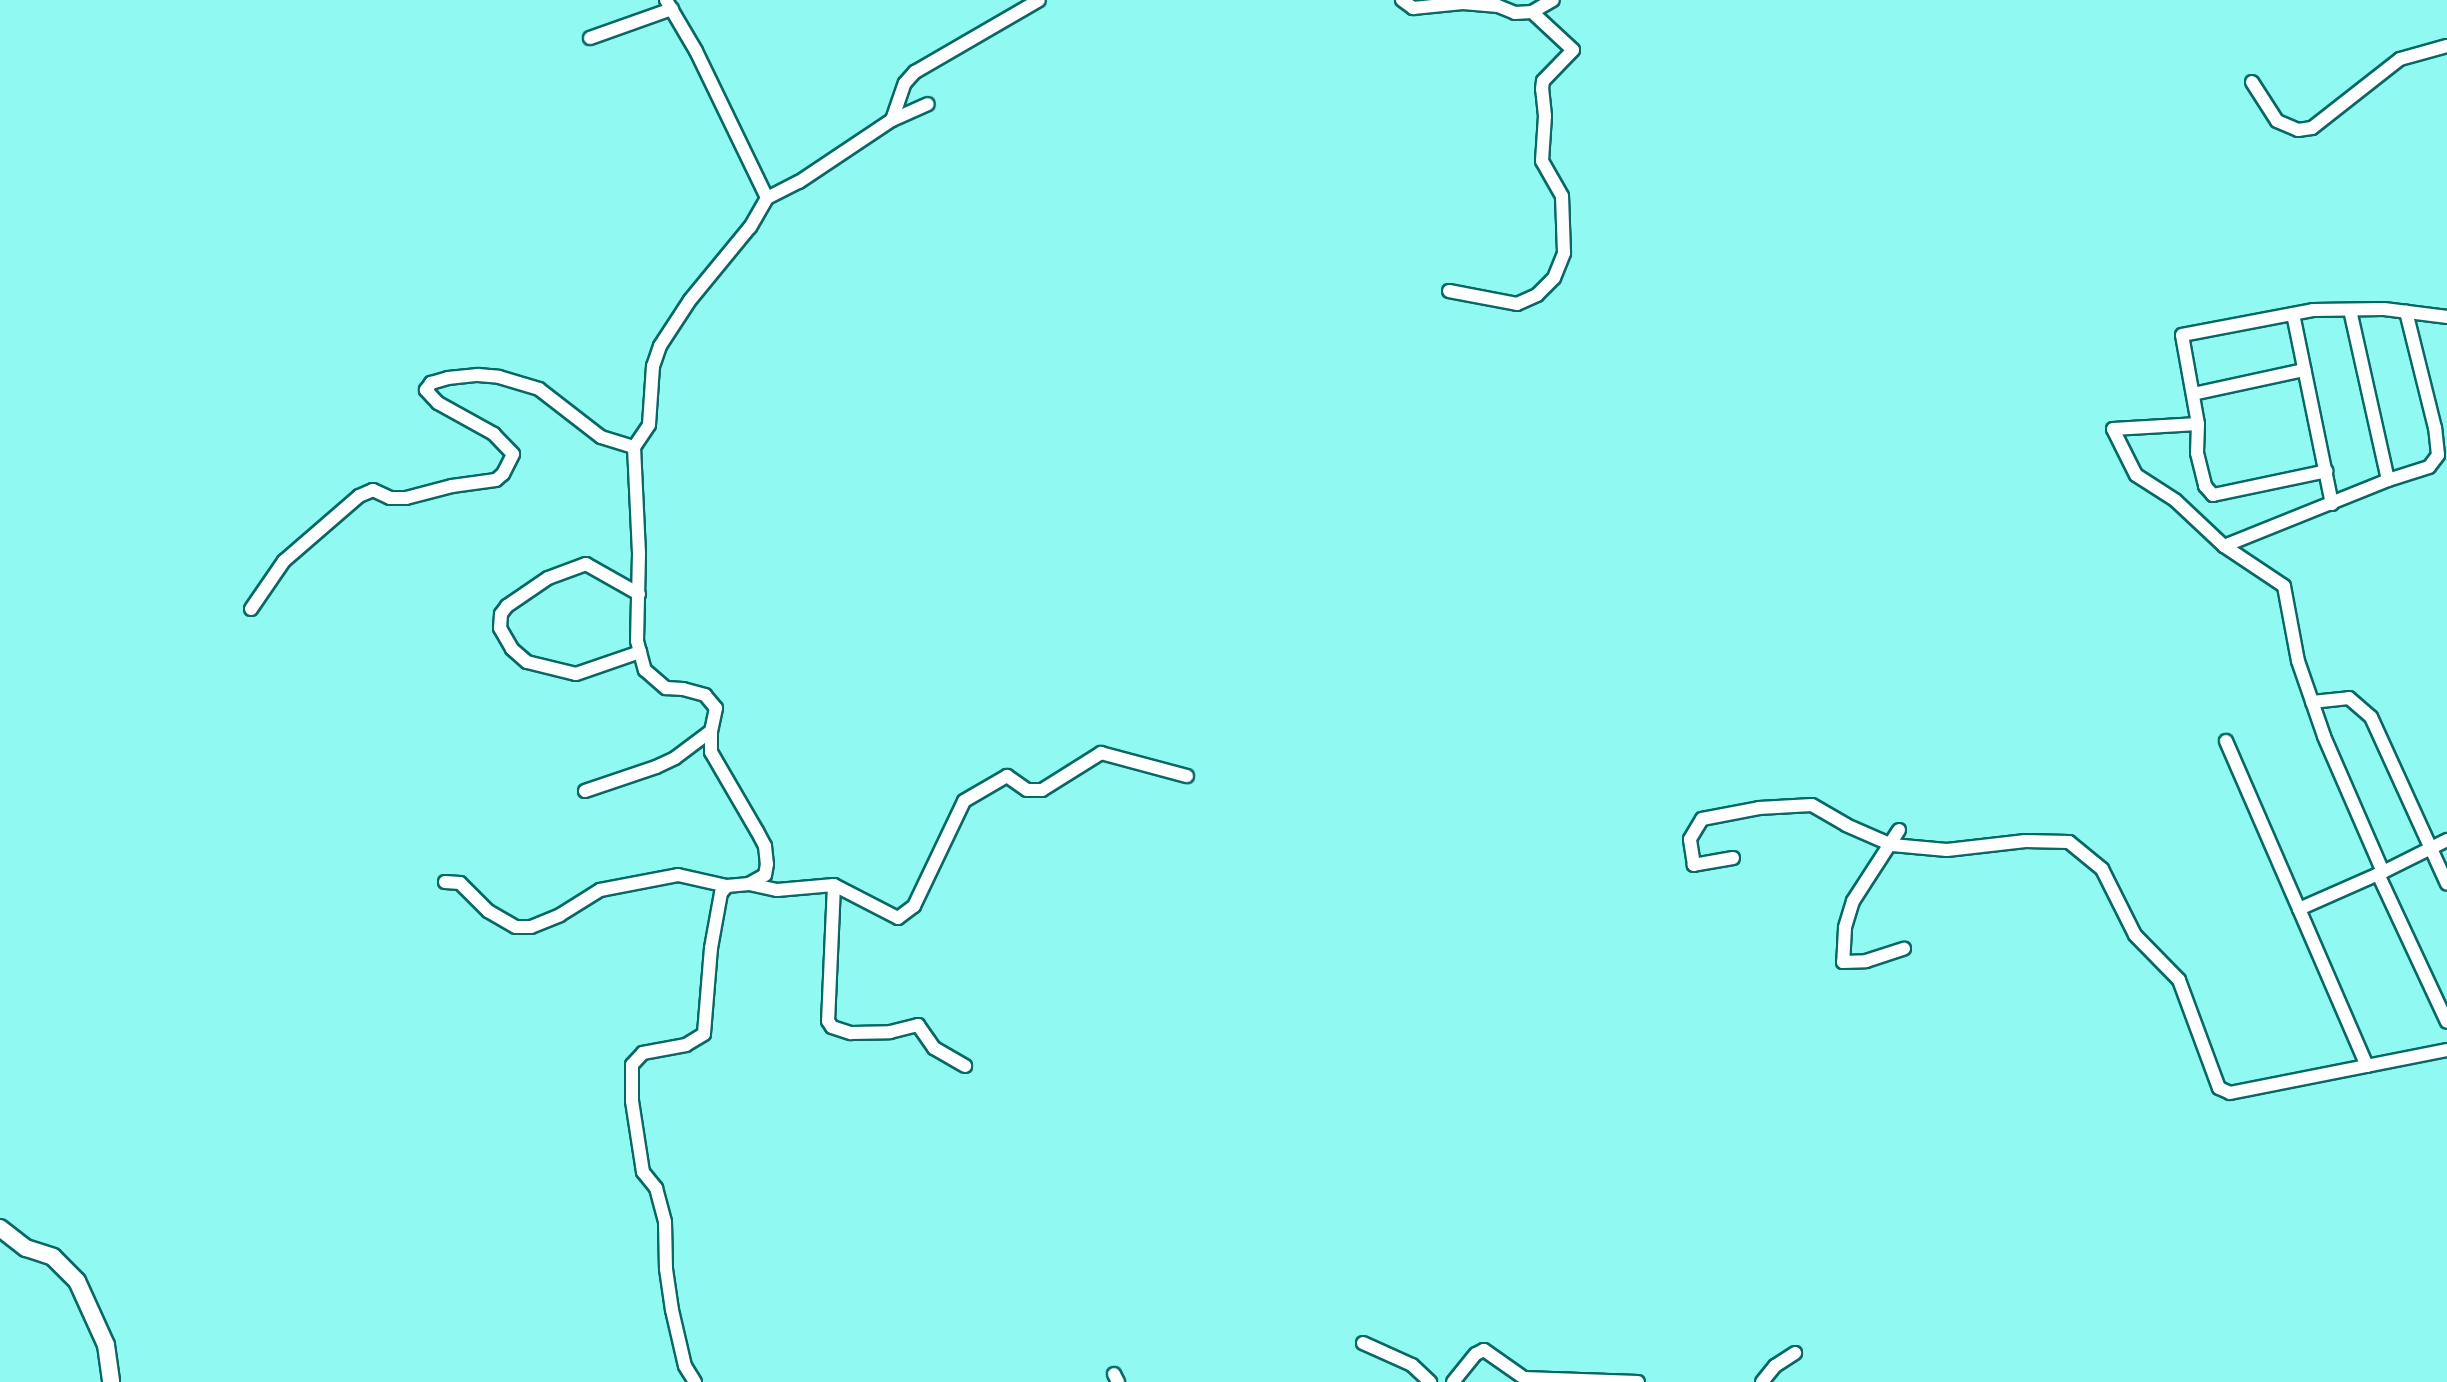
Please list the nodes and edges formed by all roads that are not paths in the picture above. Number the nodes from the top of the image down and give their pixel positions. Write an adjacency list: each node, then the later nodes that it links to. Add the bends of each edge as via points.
1 (1039, 0): 10 (street, via 915,72 905,83)
2 (1402, 0): 5 (street, via 1413,8 1463,3)
3 (1553, 0): 5 (street)
4 (669, 5): 6 (street); 11 (street)
5 (1532, 12): 12 (street, via 1573,50 1543,81 1542,89 1542,162 1562,196 1564,253 1554,278 1537,295 1517,304)
6 (590, 38)
7 (2447, 46): 8 (street, via 2400,59 2312,128 2298,130 2277,121)
8 (2252, 82)
9 (929, 104): 10 (street)
10 (892, 120): 11 (street)
11 (767, 198): 20 (street, via 660,346 653,366 649,425)
12 (1448, 291)
13 (2350, 310): 14 (street); 15 (street); 22 (street)
14 (2406, 312): 16 (street); 22 (street, via 2438,455 2429,467)
15 (2293, 314): 17 (street); 18 (street, via 2182,335)
16 (2447, 317)
17 (2304, 370): 18 (street); 21 (street)
18 (2193, 394): 19 (street)
19 (2198, 424): 21 (street, via 2197,453 2205,486 2213,495); 24 (street, via 2113,429 2136,475 2175,500)
20 (635, 447): 25 (street); 26 (street, via 601,437 539,389 499,377 431,383 426,390 438,403 494,435 513,454 503,474 496,480 407,498 390,498 373,490 359,496 284,561)
21 (2327, 471): 23 (street)
22 (2388, 480): 23 (street)
23 (2332, 504): 24 (street)
24 (2224, 546): 28 (street, via 2284,586 2298,662)
25 (639, 594): 27 (street); 27 (street, via 586,564 548,578 507,606 500,628 512,649 527,662 576,674)
26 (251, 609)
27 (640, 652): 29 (street, via 645,670 666,688 705,695 716,708)
28 (2312, 702): 36 (street, via 2349,698 2371,718); 38 (street)
29 (710, 731): 32 (street, via 656,767); 40 (street, via 711,752 765,846 765,875)
30 (2226, 741): 44 (street)
31 (1187, 776): 42 (street, via 1101,753 1042,790 1027,790 1007,776 964,801 914,906 898,918)
32 (585, 790)
33 (1899, 830): 35 (street)
34 (2447, 840): 36 (street)
35 (1892, 845): 37 (street, via 1812,805 1759,808 1702,819 1690,839 1694,864); 45 (street, via 1853,901 1845,928 1843,962 1866,961); 49 (street, via 1947,850 2025,841 2069,842 2102,869 2135,935 2179,980 2219,1088 2230,1093)
36 (2431, 848): 38 (street); 41 (street)
37 (1733, 858)
38 (2381, 873): 44 (street); 46 (street)
39 (445, 882): 43 (street, via 460,883 488,911 516,927 531,927 560,915 600,890 678,875)
40 (749, 884): 42 (street, via 777,890); 43 (street)
41 (2447, 884)
42 (834, 885): 48 (street, via 828,1021 832,1027 851,1034 918,1025 934,1048)
43 (727, 886): 54 (street, via 716,909 704,1034 686,1045 643,1053 632,1065 632,1101 643,1172 656,1188 665,1222 672,1310 685,1366)
44 (2299, 909): 49 (street)
45 (1904, 949)
46 (2447, 1022)
47 (2447, 1050): 49 (street)
48 (965, 1066)
49 (2367, 1066)
50 (0, 1228): 53 (main road, via 26,1248 53,1257 77,1281 106,1345)
51 (1363, 1343): 55 (street, via 1412,1365)
52 (1795, 1353): 58 (street)
53 (111, 1382)
54 (695, 1382)
55 (1430, 1382)
56 (1453, 1382): 57 (street, via 1484,1350 1524,1378)
57 (1638, 1382)
58 (1762, 1382)

